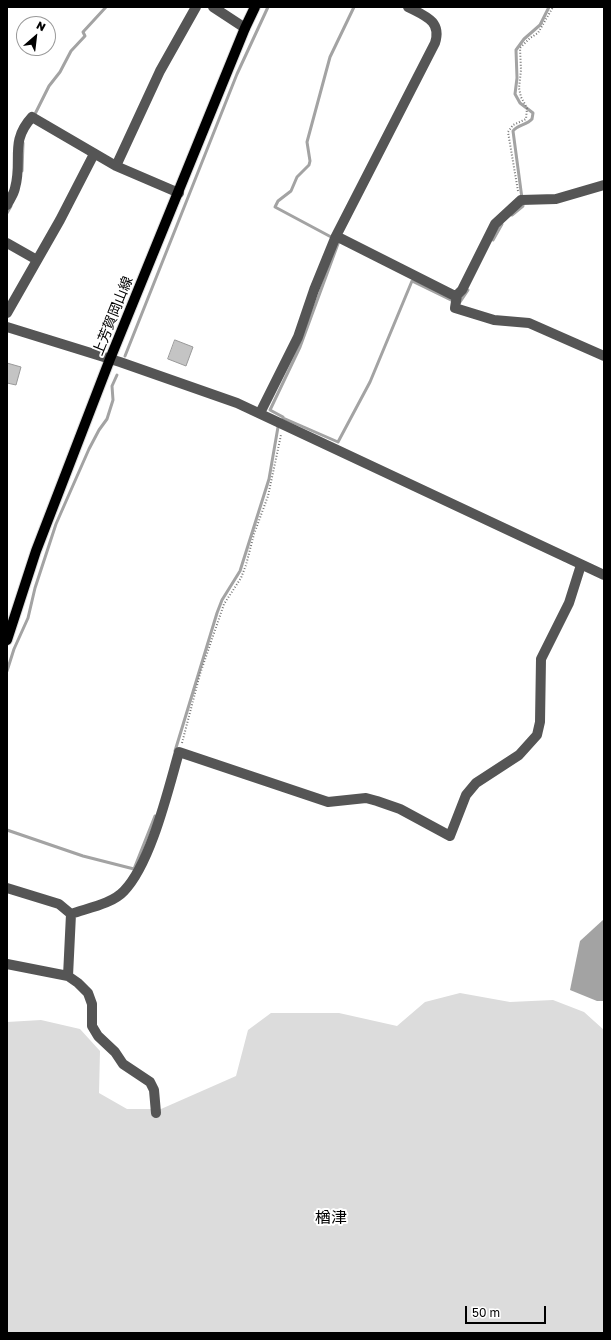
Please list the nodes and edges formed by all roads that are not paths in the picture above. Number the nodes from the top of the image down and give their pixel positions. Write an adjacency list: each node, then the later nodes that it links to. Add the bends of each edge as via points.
1 (196, 7): 7 (street, via 160,71)
2 (214, 7): 5 (street)
3 (255, 7): 5 (main road, 上芳賀岡山線)
4 (408, 7): 11 (street, via 426,16 435,25 435,44)
5 (245, 28): 9 (main road, 上芳賀岡山線)
6 (94, 154): 7 (street); 10 (street, via 87,147 33,117 19,137 15,188); 13 (street)
7 (116, 166): 9 (street)
8 (604, 185): 14 (street, via 556,199 522,200 495,224)
9 (179, 193): 18 (main road, 上芳賀岡山線)
10 (7, 205)
11 (336, 236): 14 (street); 19 (street, via 298,337)
12 (7, 244): 13 (street)
13 (37, 260): 15 (street)
14 (457, 299): 17 (street, via 455,308 494,320 529,323)
15 (7, 313)
16 (7, 327): 18 (street)
17 (604, 356)
18 (110, 359): 19 (street); 22 (main road, 上芳賀岡山線, via 36,551)
19 (260, 413): 20 (street)
20 (581, 565): 21 (street); 24 (street, via 569,603 541,659 537,735 519,755 476,783 466,795 450,836 400,809 377,800 366,798 328,802 179,752 159,820 131,882 124,892 110,900)
21 (604, 575)
22 (7, 640)
23 (7, 888): 24 (street, via 59,904)
24 (71, 914): 26 (street)
25 (7, 964): 26 (street)
26 (68, 976): 27 (street, via 88,993 92,1004 92,1026 98,1036 123,1064 150,1082 154,1090)
27 (156, 1113)

